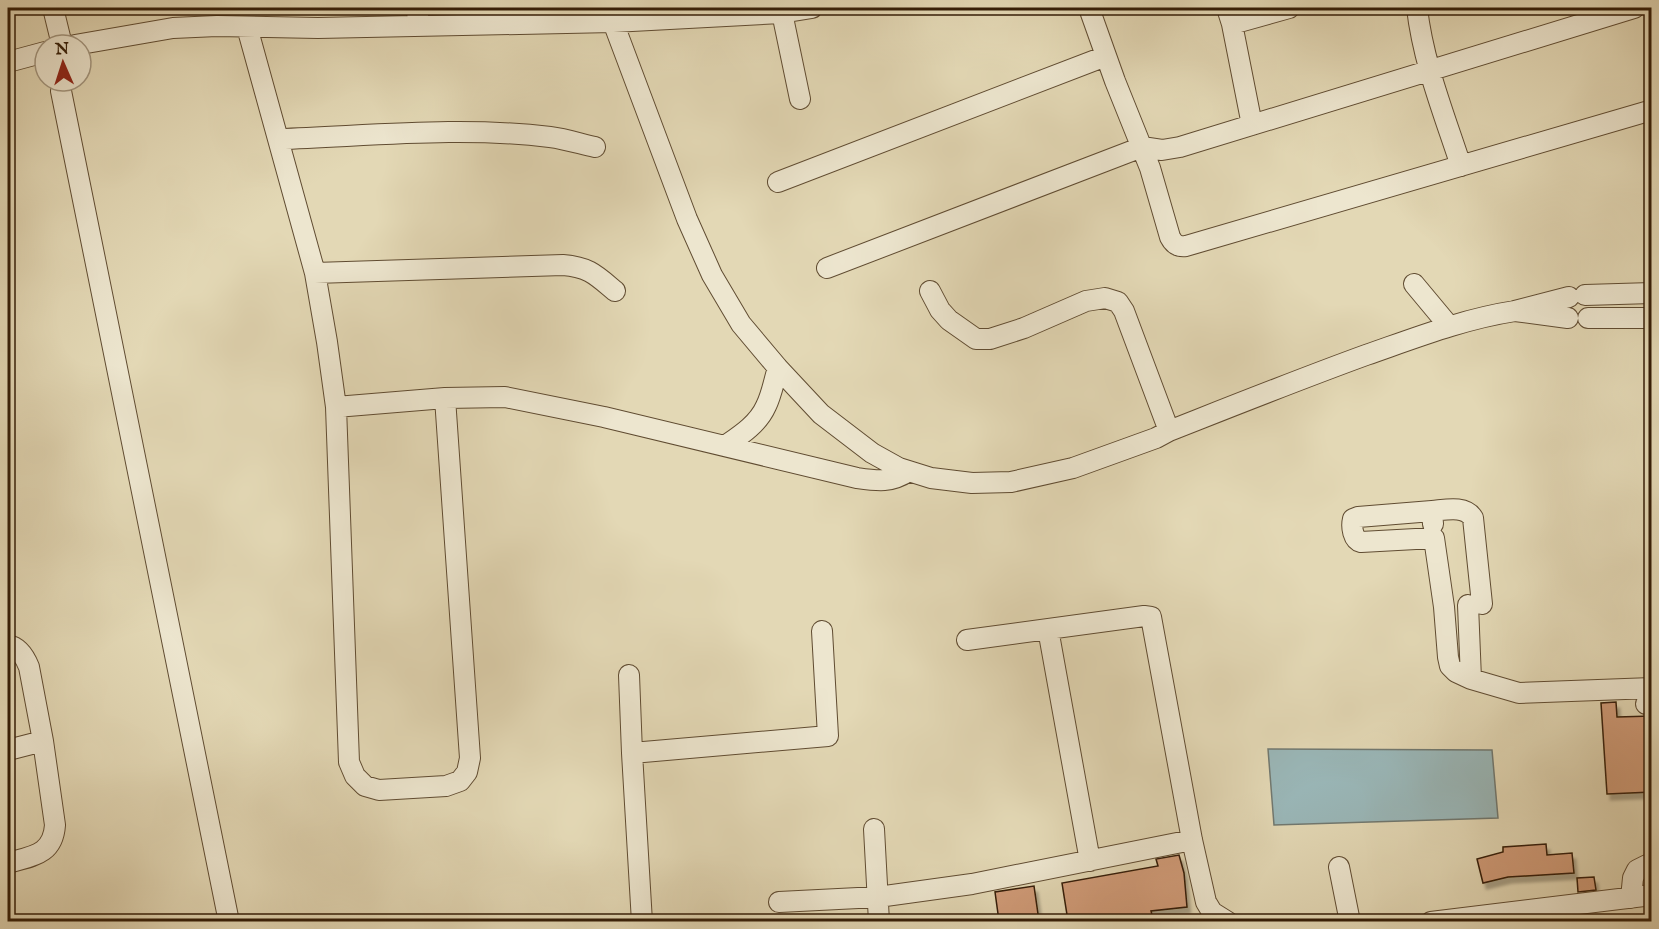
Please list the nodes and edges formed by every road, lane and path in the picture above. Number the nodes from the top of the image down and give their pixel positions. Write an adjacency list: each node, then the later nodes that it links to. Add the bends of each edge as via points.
1 (53, 8): 12 (street)
2 (812, 8): 7 (street)
3 (1089, 8): 15 (street)
4 (1289, 8): 8 (street)
5 (1417, 8): 17 (street)
6 (1634, 8): 17 (street)
7 (781, 10): 10 (street); 19 (street)
8 (1230, 16): 21 (street)
9 (418, 17): 10 (street); 11 (street, via 318,28)
10 (613, 22): 36 (street, via 712,275 741,324)
11 (247, 27): 13 (street, via 173,28); 22 (street)
12 (59, 33)
13 (93, 42)
14 (33, 55): 16 (street)
15 (1106, 56): 24 (street); 26 (street)
16 (8, 62)
17 (1429, 71): 21 (street); 25 (street)
18 (61, 93): 66 (street)
19 (800, 99)
20 (1652, 110): 25 (street)
21 (1252, 125): 24 (street, via 1180,147)
22 (279, 139): 23 (street, via 495,133 553,137); 28 (street)
23 (596, 147)
24 (1142, 147): 25 (street, via 1170,237 1179,247); 27 (street)
25 (1461, 166)
26 (778, 182)
27 (827, 268)
28 (315, 273): 30 (street, via 563,265 592,272); 38 (street)
29 (1414, 284): 35 (street)
30 (615, 291)
31 (930, 291): 39 (street, via 949,320 976,339 990,339 1024,328 1086,301 1105,298 1118,302)
32 (1652, 293): 33 (street, via 1577,296)
33 (1515, 311): 34 (street, via 1578,318); 35 (street)
34 (1652, 318)
35 (1449, 326): 39 (street)
36 (778, 368): 40 (street, via 759,418); 41 (street, via 821,414 872,453)
37 (445, 398): 38 (street); 38 (street, via 470,758 460,781 446,786 380,790 365,786 349,762); 40 (street, via 506,397)
38 (336, 407)
39 (1169, 431): 41 (street, via 1074,468 1011,482 972,483)
40 (725, 446): 41 (street, via 868,480 898,478)
41 (909, 471)
42 (1432, 511): 43 (street); 43 (street, via 1358,517 1352,524 1354,537 1361,542); 44 (street, via 1465,510 1473,518)
43 (1434, 538): 45 (street)
44 (1483, 604): 45 (street); 51 (street)
45 (1444, 607): 51 (street, via 1450,666)
46 (1048, 629): 48 (street); 57 (street, via 1151,617); 58 (street)
47 (822, 631): 55 (street, via 828,736)
48 (967, 640)
49 (8, 645): 53 (street, via 19,651 29,667)
50 (629, 675): 55 (street)
51 (1471, 679): 52 (street, via 1519,693)
52 (1650, 698)
53 (43, 741): 54 (street); 59 (street, via 55,834 37,855)
54 (8, 750)
55 (632, 753): 67 (street)
56 (874, 829): 63 (street)
57 (1192, 840): 58 (street); 69 (street, via 1206,902 1212,912)
58 (1090, 861): 63 (street)
59 (8, 863)
60 (1652, 866): 64 (street, via 1637,870)
61 (1339, 867): 70 (street)
62 (1652, 895): 64 (street)
63 (878, 897): 65 (street); 68 (street)
64 (1631, 898): 71 (street)
65 (779, 902)
66 (229, 921)
67 (642, 921)
68 (879, 921)
69 (1228, 921)
70 (1350, 921)
71 (1431, 921)

